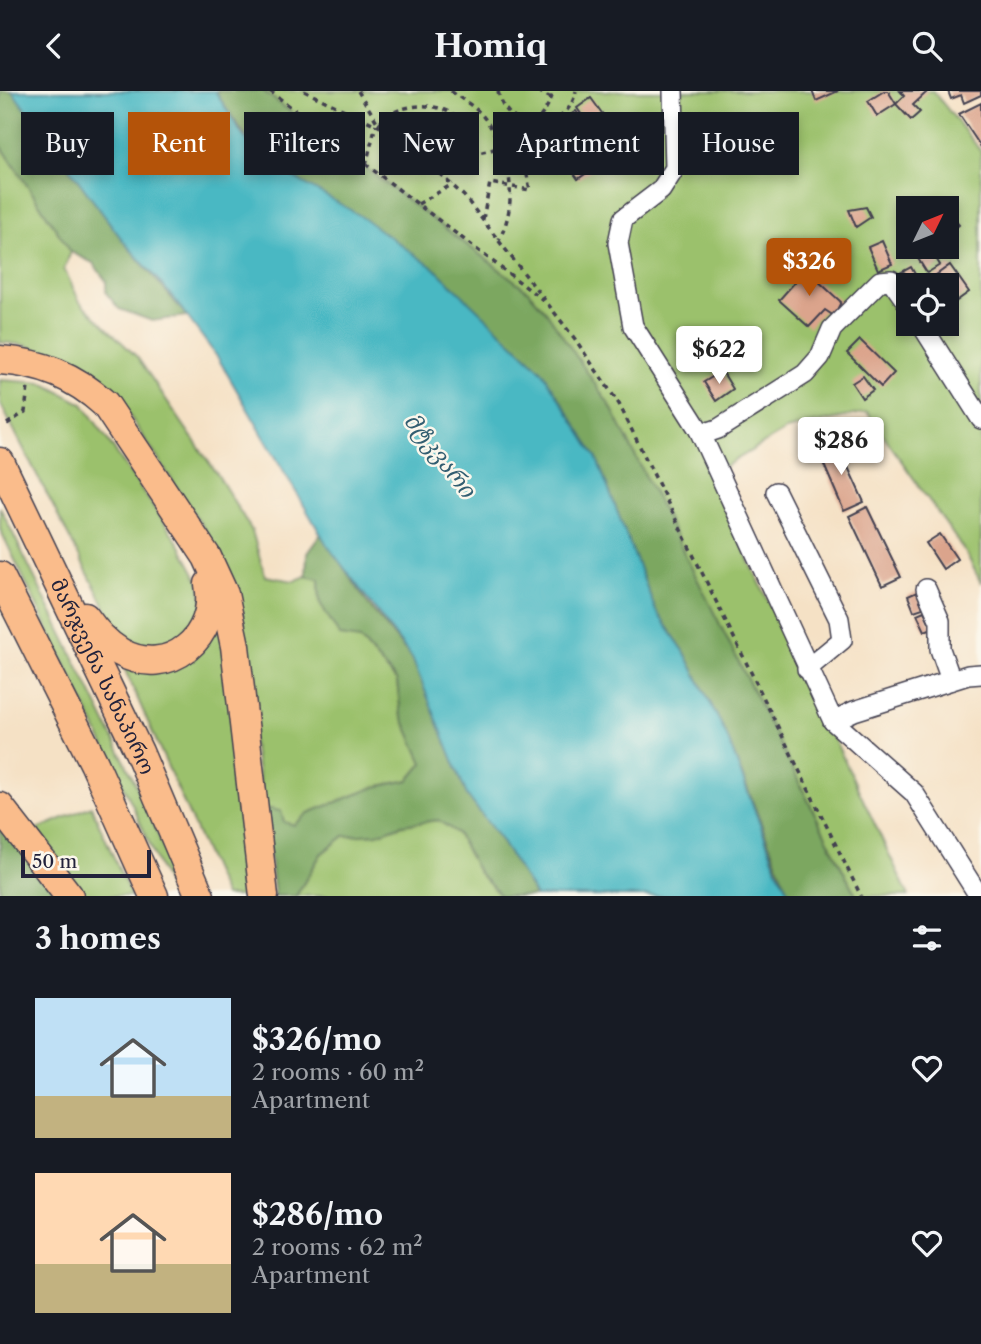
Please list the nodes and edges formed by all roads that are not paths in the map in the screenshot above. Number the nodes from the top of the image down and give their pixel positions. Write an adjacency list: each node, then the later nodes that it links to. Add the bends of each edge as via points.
1 (673, 91): 6 (lane, via 675,168 661,190 623,219 618,243 633,327)
2 (896, 287): 6 (lane, via 891,280 880,281 832,329 820,358 805,374 718,429)
3 (928, 336): 5 (lane)
4 (2, 360): 9 (highway, via 53,370 87,388 105,404)
5 (981, 419)
6 (699, 430): 13 (lane)
7 (0, 462): 11 (highway, მარჯვენა სანაპირო)
8 (775, 492): 13 (lane, via 839,619 842,640)
9 (189, 529): 11 (highway, via 212,599 209,620 193,644 171,658 146,660 120,652 96,633); 21 (highway, via 223,594 235,646)
10 (0, 576): 19 (highway, via 94,763)
11 (59, 579): 20 (highway, მარჯვენა სანაპირო)
12 (926, 589): 15 (lane, via 940,621 940,649)
13 (807, 669): 16 (lane)
14 (981, 674): 15 (lane)
15 (951, 680): 16 (lane)
16 (834, 721): 22 (lane, via 914,793)
17 (0, 807): 18 (highway)
18 (69, 896)
19 (153, 896)
20 (200, 896)
21 (264, 896)
22 (979, 896)

